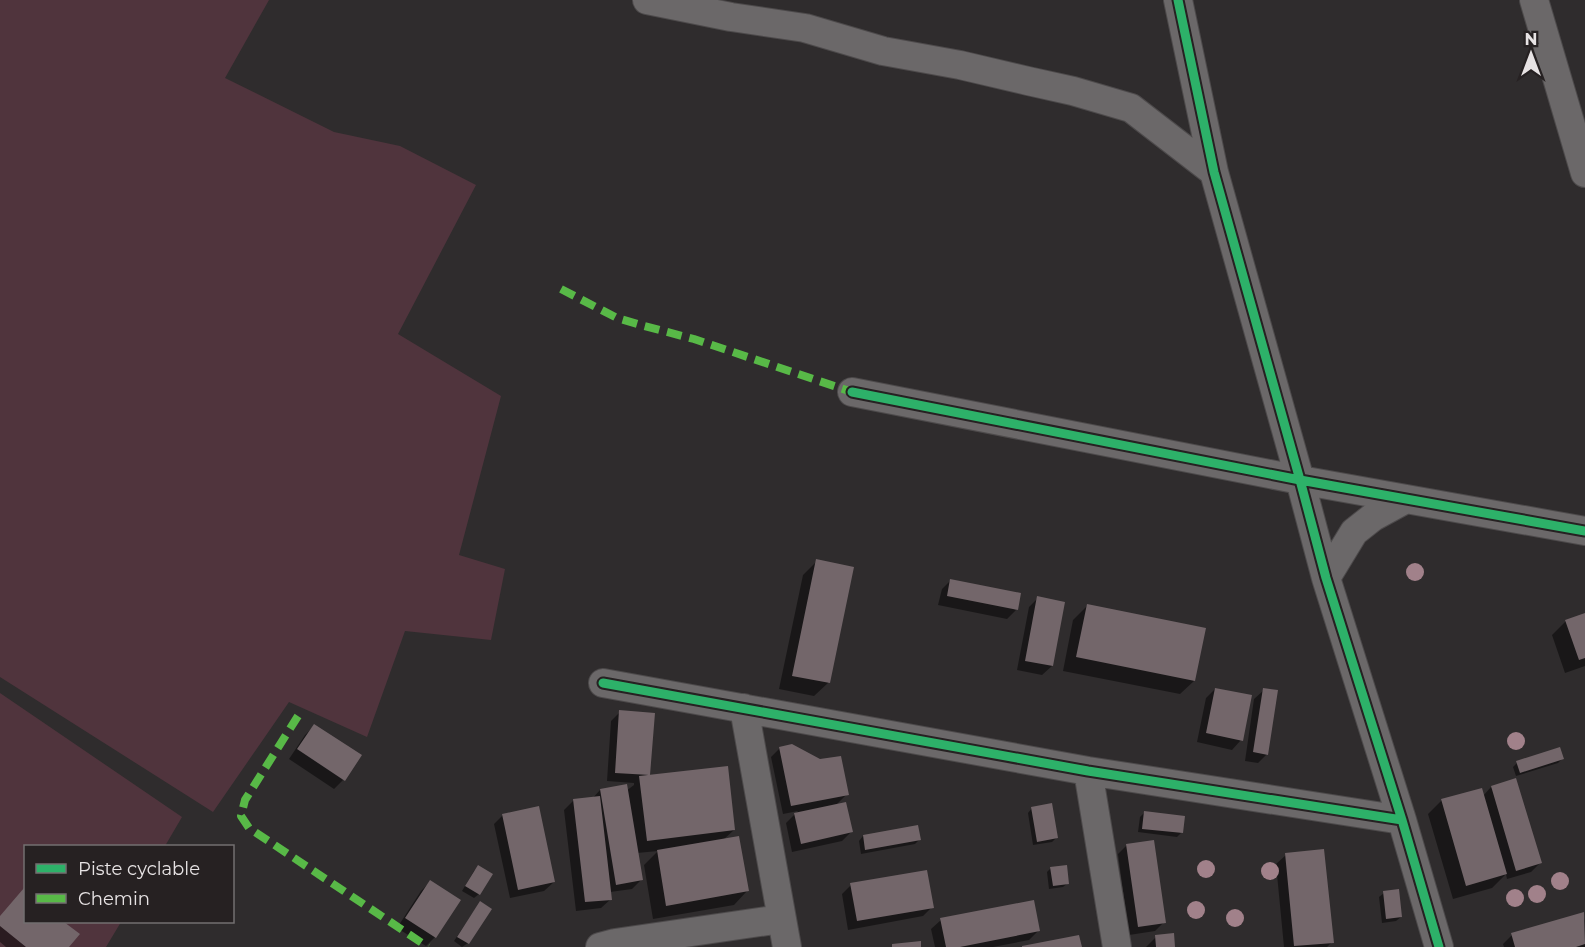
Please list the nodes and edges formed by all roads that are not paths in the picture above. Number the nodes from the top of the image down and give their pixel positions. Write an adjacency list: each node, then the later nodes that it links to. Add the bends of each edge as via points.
1 (647, 0): 4 (street)
2 (1178, 0): 5 (street)
3 (1534, 0): 6 (street)
4 (764, 10): 5 (street, via 805,28 883,51 960,65 1131,108)
5 (1214, 172): 8 (street)
6 (1585, 173)
7 (852, 392): 8 (street)
8 (1300, 480): 9 (street); 11 (street)
9 (1406, 499): 10 (street); 11 (street, via 1354,532)
10 (1585, 531)
11 (1326, 578): 15 (street)
12 (603, 683): 13 (street)
13 (744, 708): 14 (street); 16 (street)
14 (1088, 771): 15 (street); 19 (street)
15 (1402, 820): 20 (street)
16 (781, 919): 17 (street); 18 (street)
17 (600, 947)
18 (786, 947)
19 (1117, 947)
20 (1439, 947)

